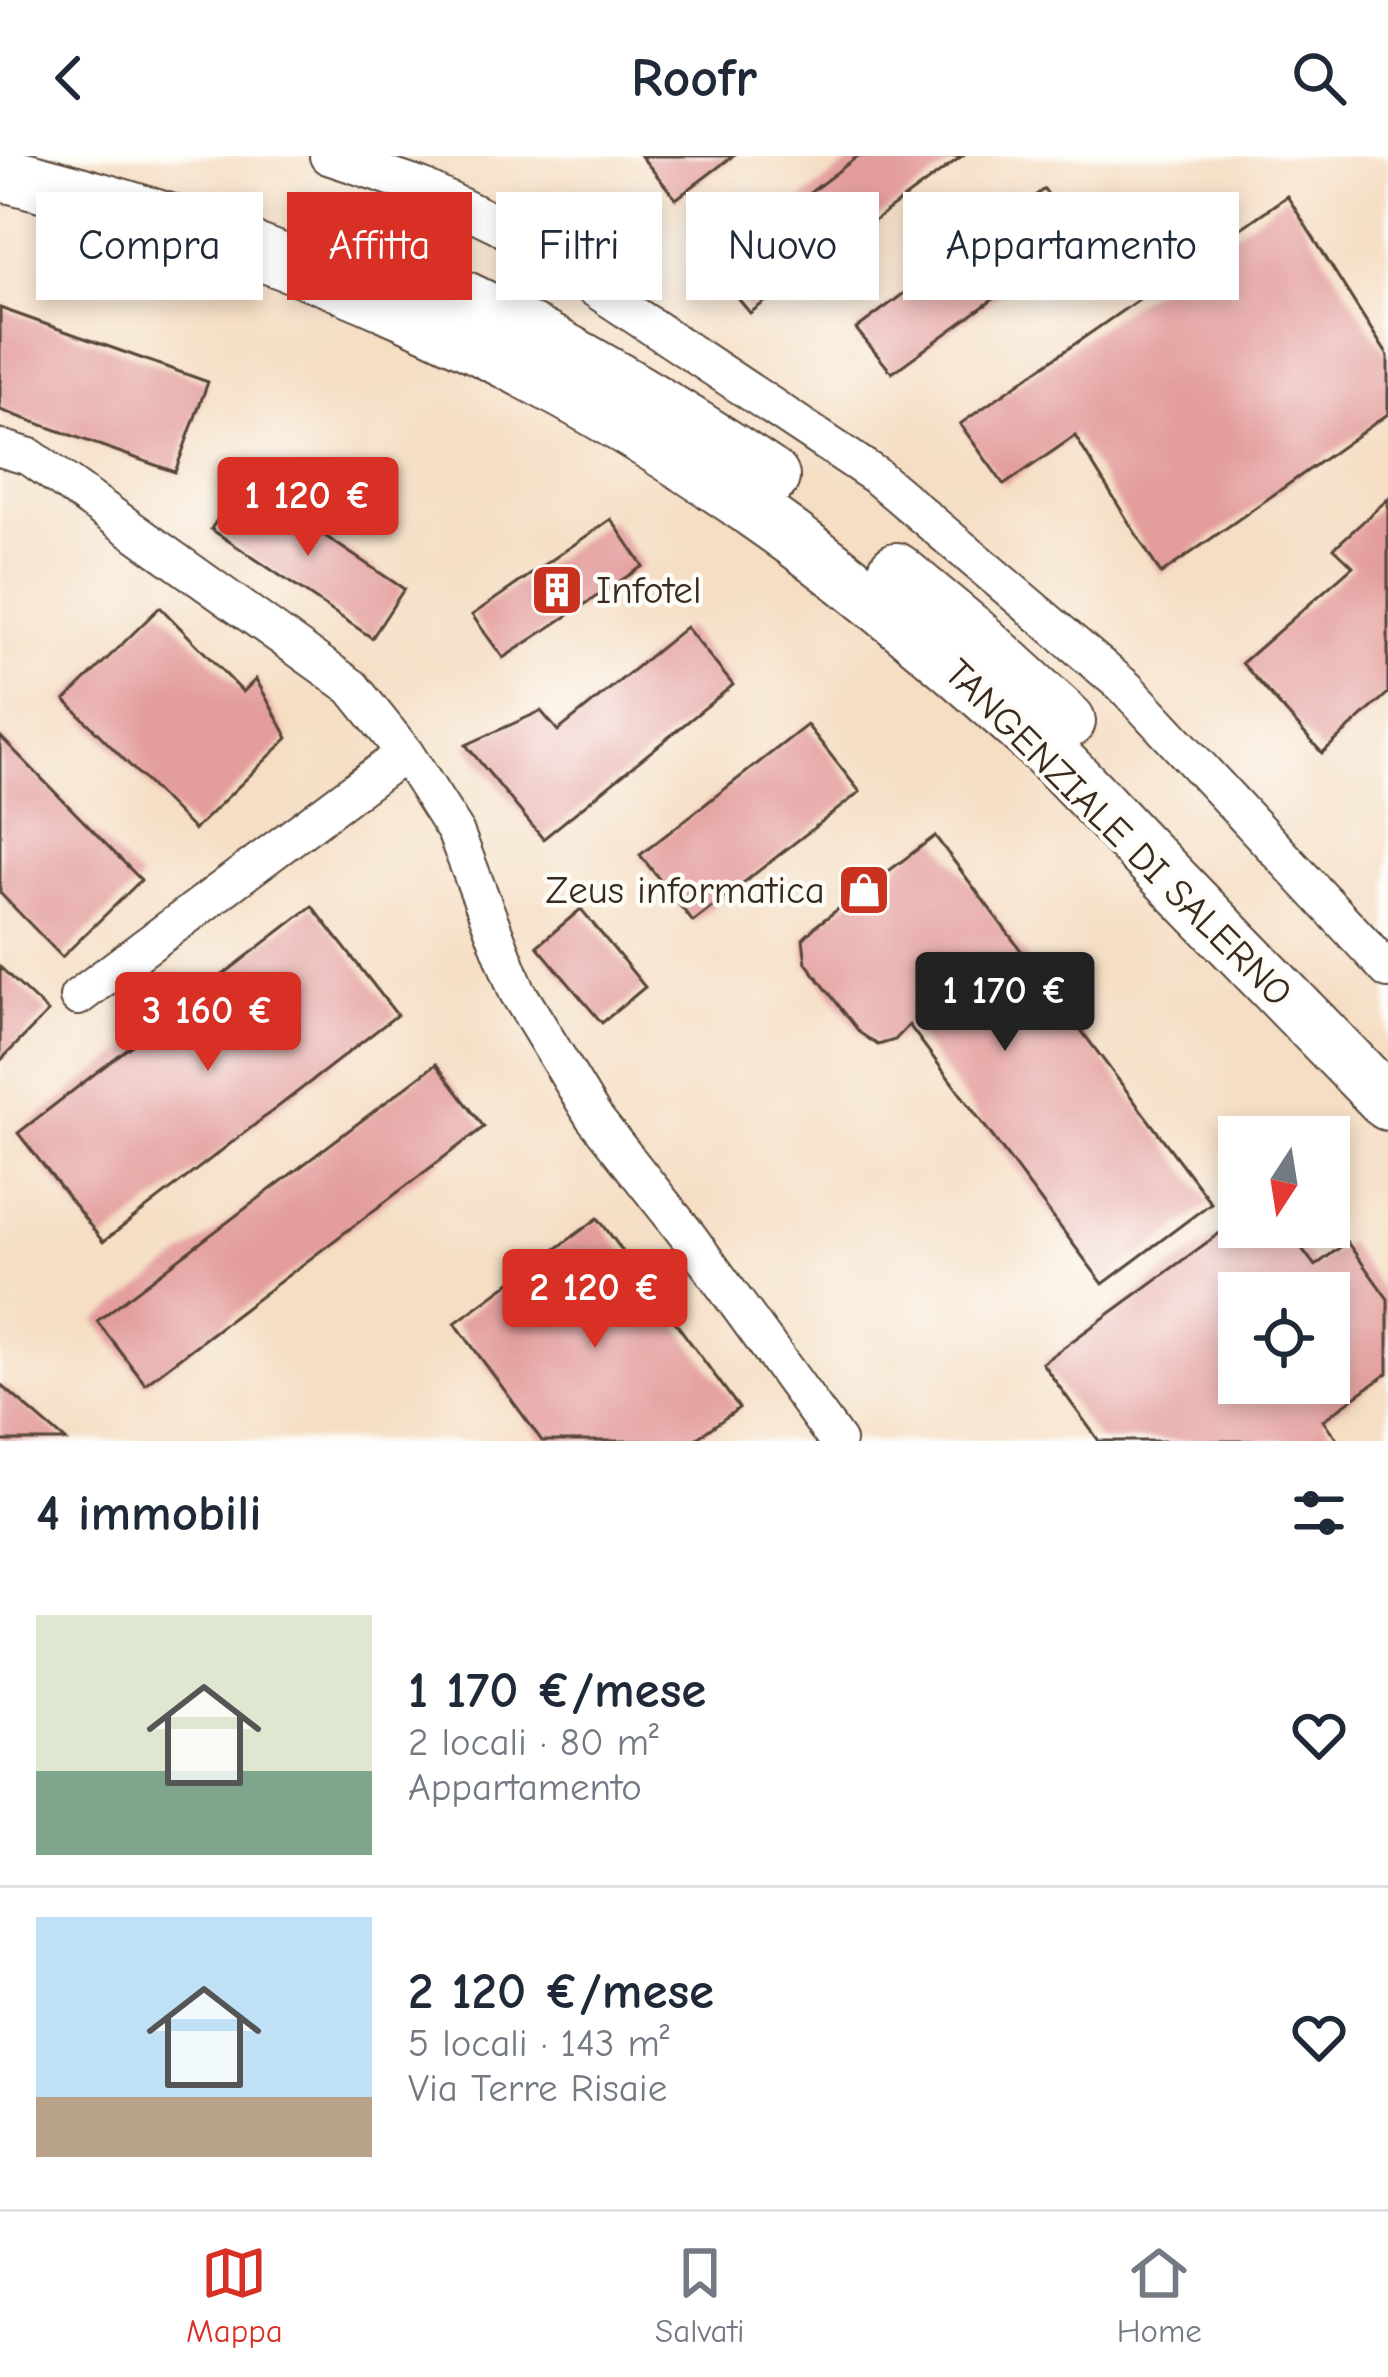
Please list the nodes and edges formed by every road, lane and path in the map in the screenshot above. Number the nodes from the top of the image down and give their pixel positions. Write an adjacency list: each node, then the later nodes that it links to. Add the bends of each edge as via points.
1 (88, 156): 8 (highway, TANGENZIALE DI SALERNO, via 280,219 509,319 795,493 1010,666)
2 (328, 156): 6 (street, via 499,224 875,475 1127,689)
3 (0, 172): 9 (highway, TANGENZIALE DI SALERNO, via 157,215 335,280 525,370 719,486 877,602 1032,737)
4 (0, 448): 5 (street, via 30,457 352,687)
5 (405, 753): 7 (street); 10 (street, via 455,831 517,991 593,1116)
6 (1388, 970)
7 (79, 997)
8 (1388, 1050)
9 (1388, 1103)
10 (837, 1441)

